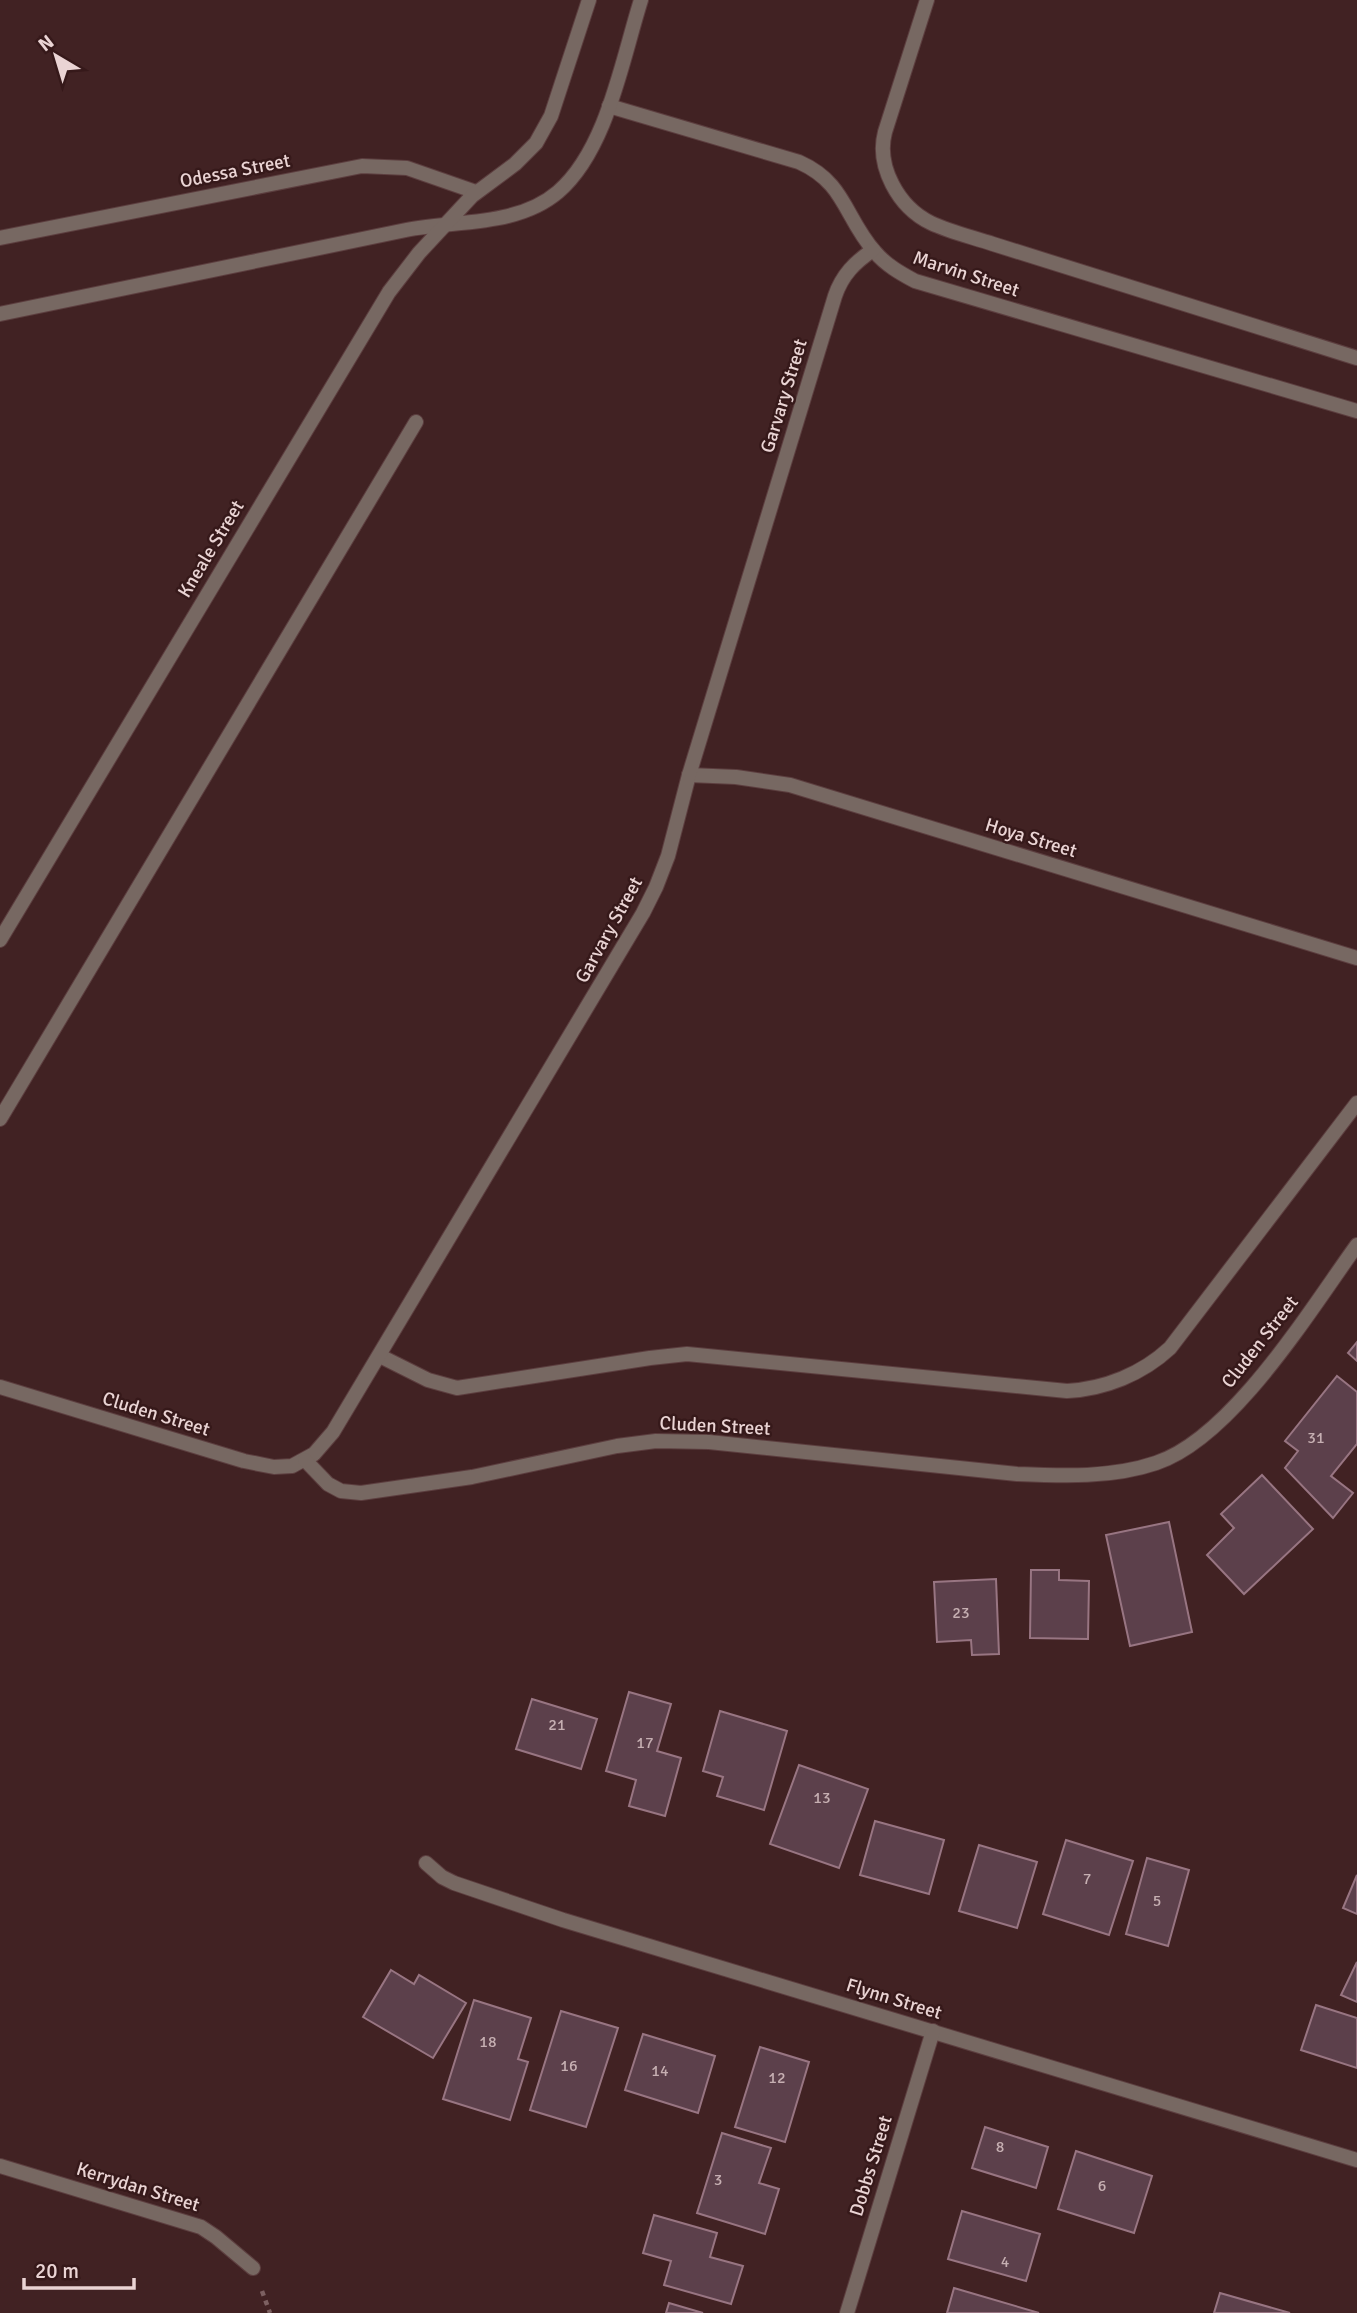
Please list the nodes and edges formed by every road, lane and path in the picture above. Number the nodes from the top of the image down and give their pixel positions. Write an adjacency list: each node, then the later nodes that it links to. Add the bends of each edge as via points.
1 (589, 0): 5 (street, Kneale Street, via 541,135 522,158)
2 (641, 0): 4 (street)
3 (927, 0): 10 (street, Marvin Street, via 883,140 883,160 891,182 921,217)
4 (609, 106): 6 (street, via 580,167 545,202 509,216); 8 (street, Marvin Street, via 817,170 834,187)
5 (476, 192): 6 (street, Kneale Street); 7 (street, Odessa Street, via 407,168 362,166)
6 (446, 224): 9 (street); 14 (street, Kneale Street, via 389,292)
7 (0, 238)
8 (873, 250): 11 (street, Marvin Street, via 903,275 936,288); 13 (street, Garvary Street, via 851,267 835,296)
9 (0, 313)
10 (1357, 358)
11 (1357, 411)
12 (415, 422): 17 (street)
13 (690, 775): 15 (street, Hoya Street, via 790,785); 19 (street, Garvary Street, via 668,856 650,901)
14 (0, 940)
15 (1357, 958)
16 (1357, 1103): 19 (street, via 1170,1348 1133,1373 1098,1387 1067,1391 687,1354 457,1388 428,1380)
17 (0, 1119)
18 (1357, 1245): 21 (street, Cluden Street, via 1262,1375 1229,1411 1188,1447 1130,1470 1062,1476 1017,1474 656,1441 472,1477 361,1493 328,1485)
19 (380, 1356): 21 (street, Garvary Street, via 333,1432)
20 (0, 1387): 21 (street, Cluden Street, via 244,1461 280,1467)
21 (305, 1460)
22 (426, 1863): 23 (street, Flynn Street, via 442,1877 467,1888 563,1920)
23 (933, 2031): 24 (street, Flynn Street); 27 (street, Dobbs Street)
24 (1357, 2160)
25 (0, 2165): 26 (street, Kerrydan Street, via 201,2227)
26 (253, 2268)
27 (847, 2313)

